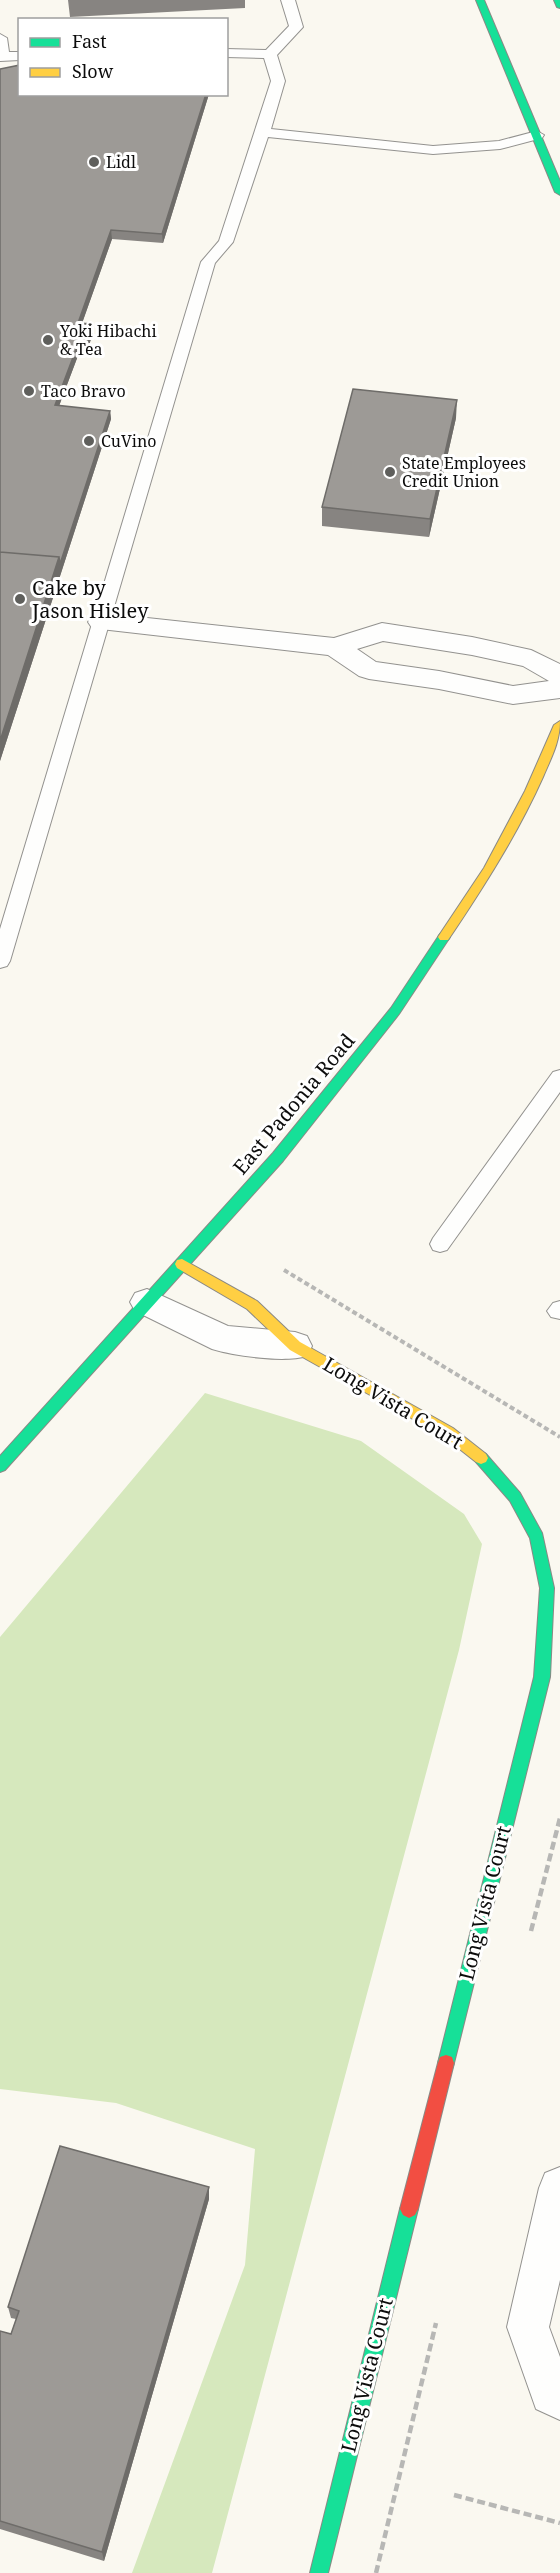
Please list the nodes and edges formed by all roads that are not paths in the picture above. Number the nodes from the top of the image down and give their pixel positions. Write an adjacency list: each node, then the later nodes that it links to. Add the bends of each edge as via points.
1 (288, 0): 7 (lane, via 296,27)
2 (480, 0): 11 (street)
3 (558, 0): 4 (street)
4 (560, 5)
5 (0, 38): 9 (lane)
6 (228, 53): 7 (lane)
7 (270, 54): 10 (lane, via 278,81)
8 (18, 56): 9 (lane)
9 (2, 57)
10 (263, 132): 11 (lane, via 433,150 500,145); 13 (lane, via 226,242 208,262)
11 (537, 135): 12 (street)
12 (560, 192)
13 (101, 622): 14 (street); 18 (lane)
14 (335, 647): 15 (street, via 382,632 531,658); 16 (street, via 369,670 513,696)
15 (560, 676)
16 (560, 689)
17 (560, 725): 21 (street, East Padonia Road, via 489,870 401,1003 278,1157)
18 (0, 961)
19 (560, 1077): 20 (lane)
20 (440, 1244)
21 (182, 1264): 22 (street, East Padonia Road); 23 (street, Long Vista Court, via 252,1305)
22 (147, 1302): 23 (street, via 224,1339); 24 (street, East Padonia Road)
23 (295, 1346): 27 (street, Long Vista Court, via 448,1432 489,1465 515,1497 537,1537 547,1588 542,1677)
24 (0, 1466)
25 (560, 2188): 26 (street, via 528,2327 551,2394)
26 (560, 2397)
27 (319, 2573)

